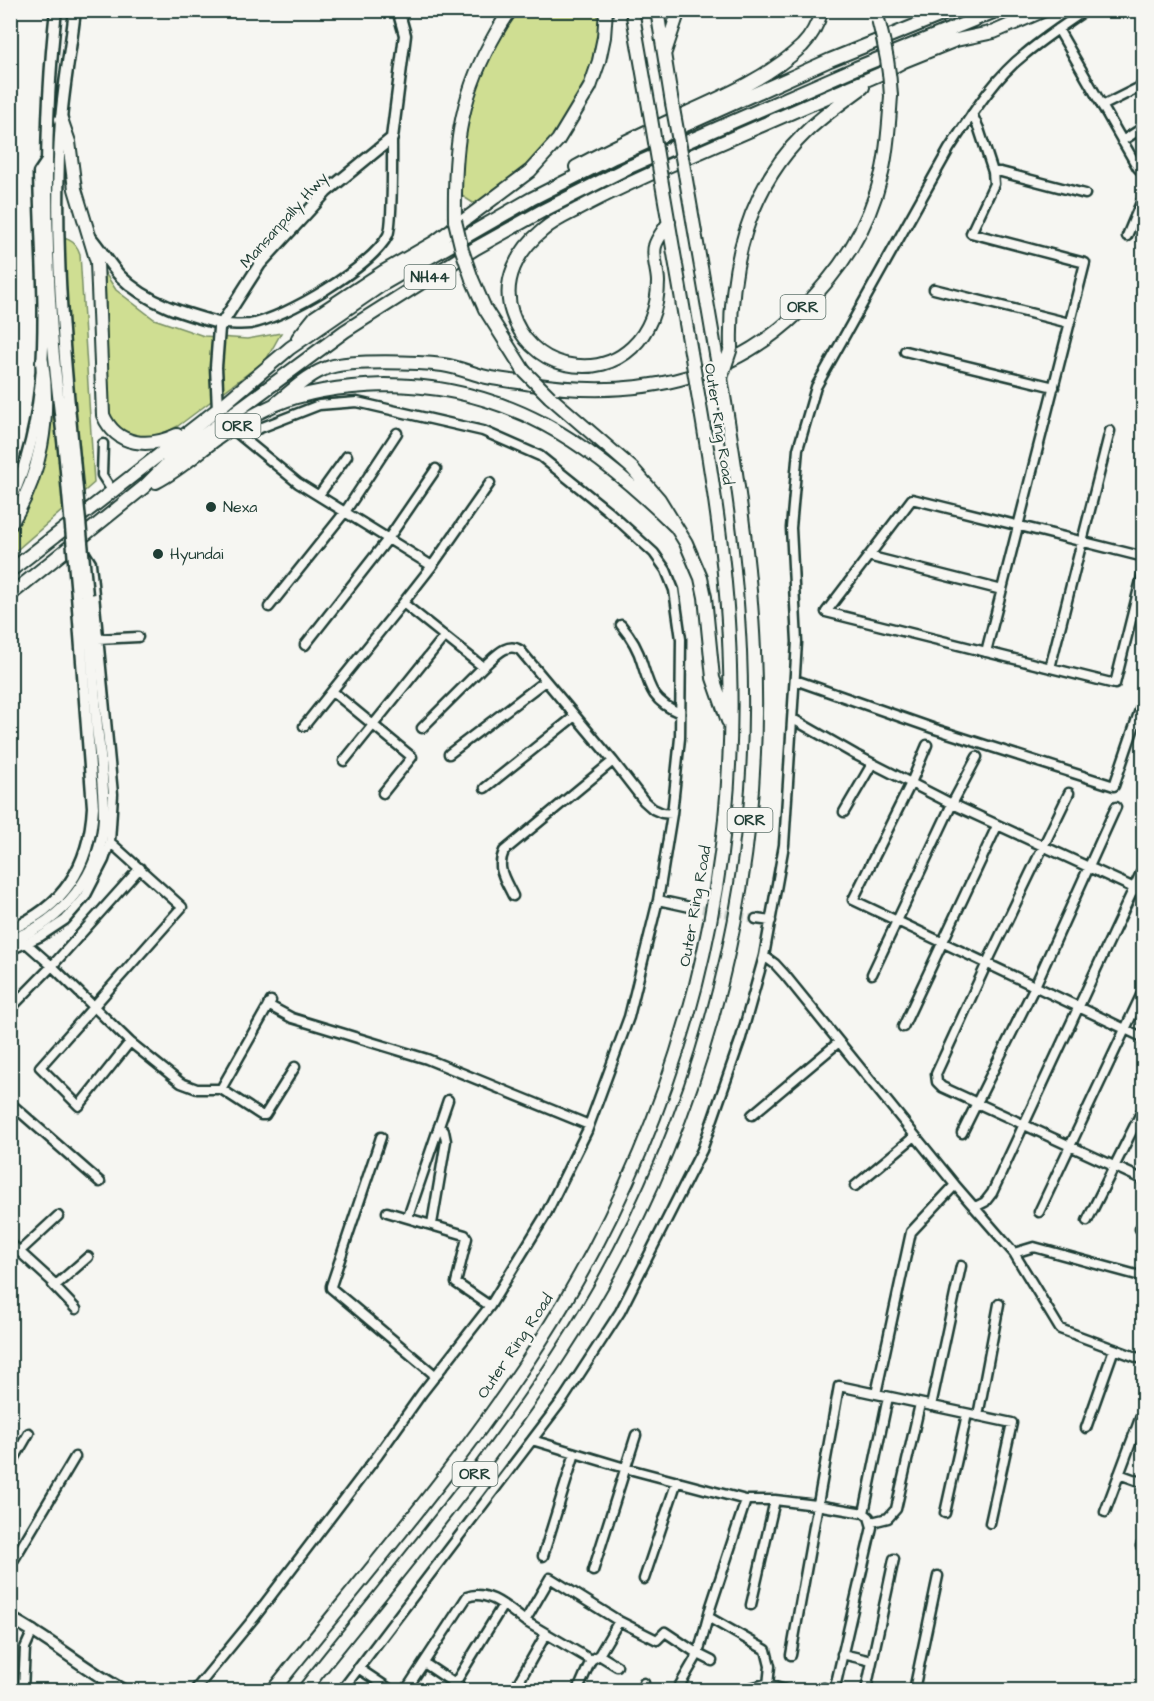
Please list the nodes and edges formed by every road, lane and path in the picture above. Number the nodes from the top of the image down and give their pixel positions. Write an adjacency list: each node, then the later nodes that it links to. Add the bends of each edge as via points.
1 (56, 10): 27 (main road)
2 (75, 10): 23 (main road)
3 (398, 10): 25 (main road, via 405,35)
4 (511, 10): 58 (highway, bridge, via 478,66 465,102 454,183 455,221 462,250 485,309 524,371 632,468)
5 (606, 10): 36 (highway, via 603,45 590,87 558,140 530,171)
6 (632, 10): 32 (highway, Outer Ring Road / ORR, bridge)
7 (657, 10): 17 (highway, Outer Ring Road / ORR)
8 (822, 10): 36 (highway, via 817,27 803,45 764,74 611,148)
9 (998, 10): 16 (highway, NH44)
10 (1045, 10): 16 (highway, via 994,32)
11 (1086, 10): 15 (street)
12 (950, 12): 33 (highway, NH44, via 830,60 614,157)
13 (678, 15): 17 (highway)
14 (877, 15): 46 (highway, ORR, bridge, via 891,96 882,172 868,215 847,257 825,286 782,328 743,355 674,382 614,390 566,389 482,376 441,365 341,364 317,373)
15 (1058, 29): 21 (street); 22 (street, via 1023,55)
16 (951, 36): 18 (highway, NH44)
17 (664, 54): 44 (highway, Outer Ring Road / ORR, bridge)
18 (904, 55): 19 (highway, ORR); 37 (highway, NH44, via 629,167)
19 (880, 74): 32 (highway, ORR, via 617,188 556,220 519,256 508,287 509,304 522,336 554,362 574,366 590,367 628,352 649,326 656,305 655,246); 44 (highway, ORR, bridge, via 805,133 760,195 738,256 731,348)
20 (1138, 88): 21 (street)
21 (1102, 106): 26 (street)
22 (972, 114): 28 (street); 91 (street, via 816,387 798,449 791,528)
23 (62, 119): 35 (highway, via 75,189); 54 (main road, via 60,290)
24 (1143, 127): 26 (street)
25 (392, 138): 40 (main road, Mansanpally Hwy, via 326,192 260,264); 40 (street, via 389,234 371,257 340,281 288,310 251,324)
26 (1122, 141): 29 (street)
27 (46, 161): 43 (main road, via 39,173); 54 (main road, via 52,334)
28 (993, 172): 30 (street); 39 (street, via 994,184 971,233 1085,263)
29 (1143, 174)
30 (1085, 194)
31 (1143, 195): 34 (street)
32 (669, 222): 102 (highway, Outer Ring Road / ORR, bridge, via 723,565)
33 (468, 234): 37 (highway); 41 (highway, NH44, via 383,284)
34 (1127, 236)
35 (91, 238): 40 (main road, via 121,276 147,297 179,312); 48 (highway, via 98,262 103,415 107,425 127,439 148,444)
36 (435, 242): 41 (highway, via 315,317)
37 (476, 248): 57 (highway, NH44, via 345,331 173,458)
38 (934, 289): 39 (street)
39 (1069, 322): 45 (street)
40 (222, 324): 47 (main road, Mansanpally Hwy, via 216,367)
41 (290, 348): 47 (highway, NH44)
42 (905, 351): 45 (street)
43 (42, 362): 61 (main road, via 32,446); 65 (highway, via 46,388 42,447 35,473)
44 (721, 378): 245 (highway, Outer Ring Road / ORR, via 750,590 755,729 742,880 704,1048 652,1188 578,1326 502,1438)
45 (1053, 387): 66 (street)
46 (274, 405): 50 (highway, ORR); 58 (highway, ORR, via 352,386 411,385 463,393 545,424)
47 (218, 410): 48 (highway, NH44)
48 (198, 425): 59 (highway, NH44)
49 (1110, 431): 69 (street)
50 (233, 432): 57 (highway, ORR); 60 (street); 96 (street, via 262,427 319,405 357,402 483,431 540,456 607,510 654,553 666,570 674,590 681,639)
51 (397, 433): 63 (street)
52 (103, 444): 59 (street, via 102,475)
53 (347, 456): 60 (street)
54 (69, 459): 79 (main road, bridge)
55 (436, 469): 67 (street)
56 (490, 483): 73 (street)
57 (144, 487): 64 (highway, NH44)
58 (645, 491): 102 (highway, via 663,506 686,543 701,578 712,678)
59 (113, 492): 62 (highway, NH44)
60 (319, 495): 63 (street)
61 (10, 501)
62 (96, 505): 64 (highway); 72 (highway, NH44)
63 (345, 512): 67 (street); 82 (street)
64 (106, 517): 68 (highway, NH44)
65 (10, 525)
66 (1018, 527): 69 (street); 70 (street, via 912,499); 77 (street)
67 (388, 539): 73 (street); 87 (street)
68 (77, 541): 76 (highway, NH44); 86 (street, via 91,563)
69 (1082, 542): 71 (street); 90 (street)
70 (868, 556): 77 (street); 88 (street, via 826,612)
71 (1143, 557)
72 (16, 562): 75 (highway, NH44)
73 (432, 566): 81 (street)
74 (1143, 568): 90 (street, via 1115,684)
75 (10, 571)
76 (23, 585): 78 (highway, NH44); 80 (main road)
77 (1002, 590): 88 (street)
78 (10, 595)
79 (82, 595): 131 (main road, via 93,807 89,842 75,875 56,901 32,920); 132 (main road, via 100,762 102,833 92,866 71,902 43,925)
80 (10, 600)
81 (402, 603): 85 (street); 93 (street)
82 (268, 607)
83 (621, 625): 96 (street, via 634,643 647,683 656,697)
84 (138, 637): 86 (street)
85 (444, 637): 89 (street); 99 (street)
86 (98, 639): 118 (street, via 113,794)
87 (305, 645)
88 (986, 652): 90 (street)
89 (483, 667): 92 (street, via 508,646 514,646); 101 (street)
90 (1050, 668)
91 (795, 680): 95 (street, via 1114,786); 98 (street)
92 (545, 681): 97 (street); 104 (street)
93 (332, 691): 99 (street); 100 (street)
94 (1143, 698): 95 (street)
95 (1141, 712)
96 (680, 713): 116 (street)
97 (574, 716): 107 (street); 110 (street)
98 (793, 719): 108 (street); 129 (street, via 784,845)
99 (373, 725): 106 (street); 111 (street, via 412,757)
100 (304, 726)
101 (422, 728)
102 (731, 729): 244 (highway, Outer Ring Road / ORR, via 718,876 690,1012 648,1136 615,1210 539,1344 455,1461)
103 (927, 745): 109 (street)
104 (449, 754)
105 (977, 757): 113 (street)
106 (344, 761)
107 (613, 761): 116 (street, via 644,801 653,809); 125 (street, via 504,851 499,861)
108 (872, 764): 109 (street); 115 (street)
109 (910, 783): 113 (street); 130 (street, via 853,898 854,902)
110 (485, 788)
111 (383, 793)
112 (1069, 793): 119 (street)
113 (952, 804): 117 (street); 130 (street)
114 (1116, 807): 122 (street)
115 (844, 812)
116 (672, 814): 126 (street)
117 (997, 826): 119 (street); 134 (street)
118 (110, 842): 121 (street); 133 (street, via 85,897 65,920)
119 (1044, 846): 122 (street); 137 (street)
120 (1143, 866): 123 (street)
121 (140, 868): 138 (street); 142 (street, via 182,907)
122 (1089, 868): 123 (street); 140 (street)
123 (1134, 888): 124 (street); 143 (street)
124 (1143, 892)
125 (513, 897)
126 (658, 900): 127 (street); 157 (street, via 629,1017)
127 (690, 907)
128 (756, 919): 129 (street)
129 (771, 921): 136 (street)
130 (897, 921): 134 (street); 139 (street)
131 (10, 929)
132 (10, 940)
133 (26, 943): 135 (street); 138 (street)
134 (941, 944): 137 (street); 145 (street)
135 (10, 950)
136 (764, 956): 149 (street, via 775,964); 198 (street, via 741,1038 702,1150 620,1312)
137 (986, 965): 140 (street); 154 (street, via 936,1074 942,1087)
138 (52, 966): 142 (street); 144 (street)
139 (872, 974)
140 (1035, 986): 143 (street); 154 (street)
141 (1143, 989): 146 (street)
142 (93, 1006): 148 (street); 148 (street, via 40,1067 79,1106)
143 (1077, 1006): 146 (street); 158 (street)
144 (10, 1009)
145 (903, 1028)
146 (1125, 1029): 147 (street); 163 (street)
147 (1143, 1038)
148 (130, 1042): 151 (street, via 181,1083 197,1089)
149 (839, 1042): 156 (street); 161 (street)
150 (295, 1067): 151 (street, via 265,1115)
151 (221, 1089): 157 (street, via 270,1003 292,1018 427,1059)
152 (447, 1100): 159 (street)
153 (10, 1103): 166 (street)
154 (978, 1103): 158 (street); 160 (street)
155 (1143, 1107): 164 (street)
156 (752, 1115)
157 (589, 1125): 183 (street, via 545,1216)
158 (1023, 1125): 163 (street); 169 (street, via 992,1193)
159 (439, 1126): 173 (street); 175 (street, via 446,1141)
160 (962, 1133)
161 (915, 1136): 167 (street); 168 (street)
162 (381, 1137): 187 (street, via 331,1286)
163 (1070, 1146): 164 (street); 171 (street)
164 (1116, 1166): 165 (street); 174 (street)
165 (1143, 1180)
166 (100, 1182)
167 (955, 1185): 169 (street); 188 (street, via 911,1232)
168 (855, 1186)
169 (975, 1207): 177 (street)
170 (387, 1212): 173 (street)
171 (1039, 1212)
172 (58, 1216): 176 (street)
173 (408, 1217): 175 (street)
174 (1087, 1221)
175 (432, 1224): 183 (street, via 465,1234 456,1283)
176 (14, 1250): 181 (street)
177 (1014, 1253): 180 (street, via 1034,1246); 185 (street, via 1060,1329)
178 (88, 1257): 181 (street)
179 (961, 1266): 191 (street)
180 (1143, 1277)
181 (53, 1285): 184 (street)
182 (999, 1304): 194 (street)
183 (490, 1306): 187 (street)
184 (76, 1309)
185 (1114, 1349): 186 (street); 195 (street)
186 (1143, 1360)
187 (436, 1376): 243 (street)
188 (876, 1394): 189 (street); 208 (street, via 839,1386)
189 (888, 1397): 190 (street); 210 (street)
190 (920, 1404): 191 (street); 212 (street, via 896,1509 888,1518)
191 (931, 1406): 193 (street)
192 (1143, 1407): 203 (street)
193 (967, 1414): 194 (street); 211 (street)
194 (978, 1416): 213 (street, via 1012,1423)
195 (1086, 1428)
196 (29, 1433): 201 (street)
197 (636, 1435): 202 (street)
198 (532, 1440): 199 (street); 236 (street)
199 (575, 1453): 202 (street); 214 (street)
200 (75, 1458): 216 (street)
201 (10, 1466)
202 (625, 1468): 204 (street); 217 (street)
203 (1119, 1474): 205 (street); 209 (street)
204 (676, 1481): 206 (street); 219 (street)
205 (1143, 1483)
206 (746, 1500): 207 (street); 222 (street)
207 (775, 1500): 208 (street); 221 (street)
208 (816, 1505): 210 (street); 230 (street)
209 (1105, 1512)
210 (864, 1513): 212 (street)
211 (945, 1513)
212 (872, 1522): 229 (street)
213 (990, 1523)
214 (543, 1556)
215 (894, 1559): 233 (street)
216 (10, 1566)
217 (593, 1571)
218 (938, 1576): 255 (street)
219 (644, 1579)
220 (504, 1605): 224 (street); 234 (street, via 483,1595 467,1597); 238 (street)
221 (751, 1605)
222 (708, 1617): 228 (street); 239 (street, via 766,1650 770,1666)
223 (10, 1618): 226 (main road)
224 (525, 1621): 225 (street, via 550,1578); 227 (street)
225 (619, 1621): 228 (street, via 657,1641 665,1632); 231 (street)
226 (33, 1630): 241 (street, via 25,1648); 242 (main road)
227 (546, 1634): 231 (street); 250 (street)
228 (698, 1654): 232 (street); 252 (street)
229 (842, 1654): 233 (street); 237 (street)
230 (791, 1655)
231 (595, 1658): 235 (street); 251 (street)
232 (712, 1661)
233 (872, 1661): 254 (street)
234 (424, 1663): 238 (street); 248 (street)
235 (616, 1666)
236 (358, 1668): 246 (street); 247 (street)
237 (836, 1683)
238 (454, 1685): 249 (street)
239 (768, 1685): 240 (street); 253 (street)
240 (747, 1689)
241 (23, 1690)
242 (123, 1690)
243 (195, 1690)
244 (273, 1690)
245 (304, 1690)
246 (342, 1690)
247 (392, 1690)
248 (406, 1690)
249 (464, 1690)
250 (514, 1690)
251 (578, 1690)
252 (677, 1690)
253 (785, 1690)
254 (866, 1690)
255 (914, 1690)

